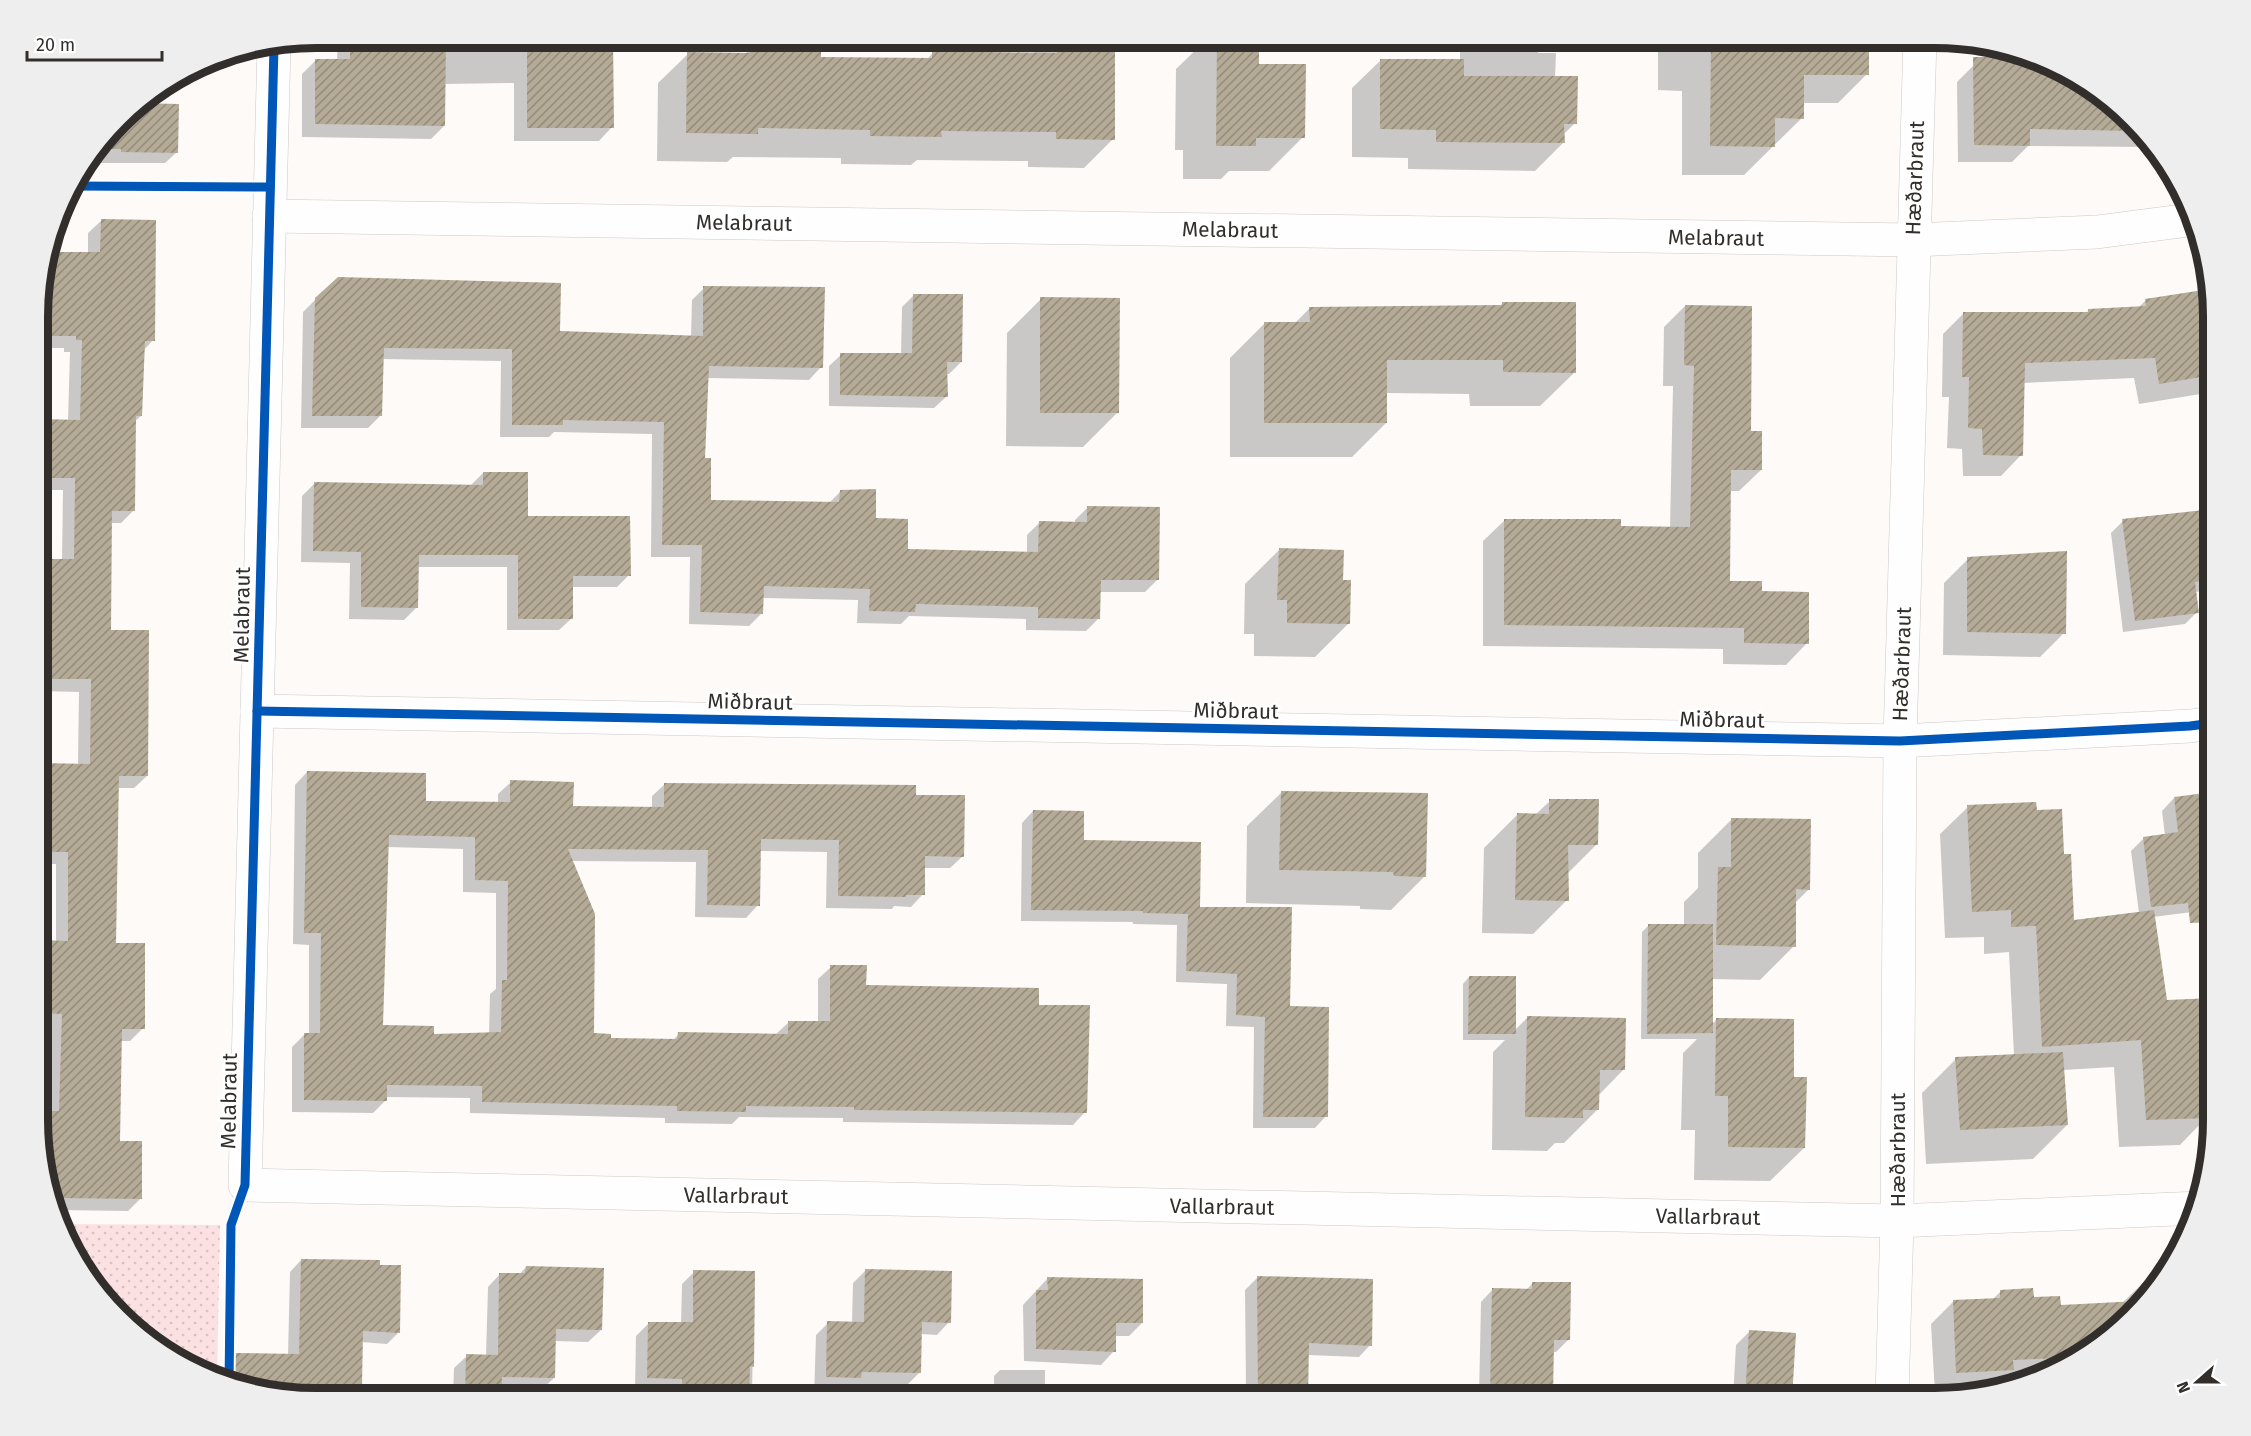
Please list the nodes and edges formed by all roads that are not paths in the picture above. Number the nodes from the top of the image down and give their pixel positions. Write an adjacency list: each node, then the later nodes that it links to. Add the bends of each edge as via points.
1 (1920, 48): 5 (street, Hæðarbraut)
2 (274, 51): 3 (street, Melabraut)
3 (269, 216): 5 (street, Melabraut); 6 (street, Melabraut)
4 (2186, 220): 5 (street, Melabraut, via 2097,232)
5 (1913, 240): 8 (street, Hæðarbraut)
6 (257, 711): 8 (street, Miðbraut); 9 (street, Melabraut)
7 (2203, 724): 8 (street, Miðbraut)
8 (1900, 741): 11 (street, Hæðarbraut)
9 (245, 1185): 11 (street, Vallarbraut)
10 (2188, 1208): 11 (street, Vallarbraut)
11 (1897, 1221): 12 (street, Hæðarbraut)
12 (1892, 1388)

